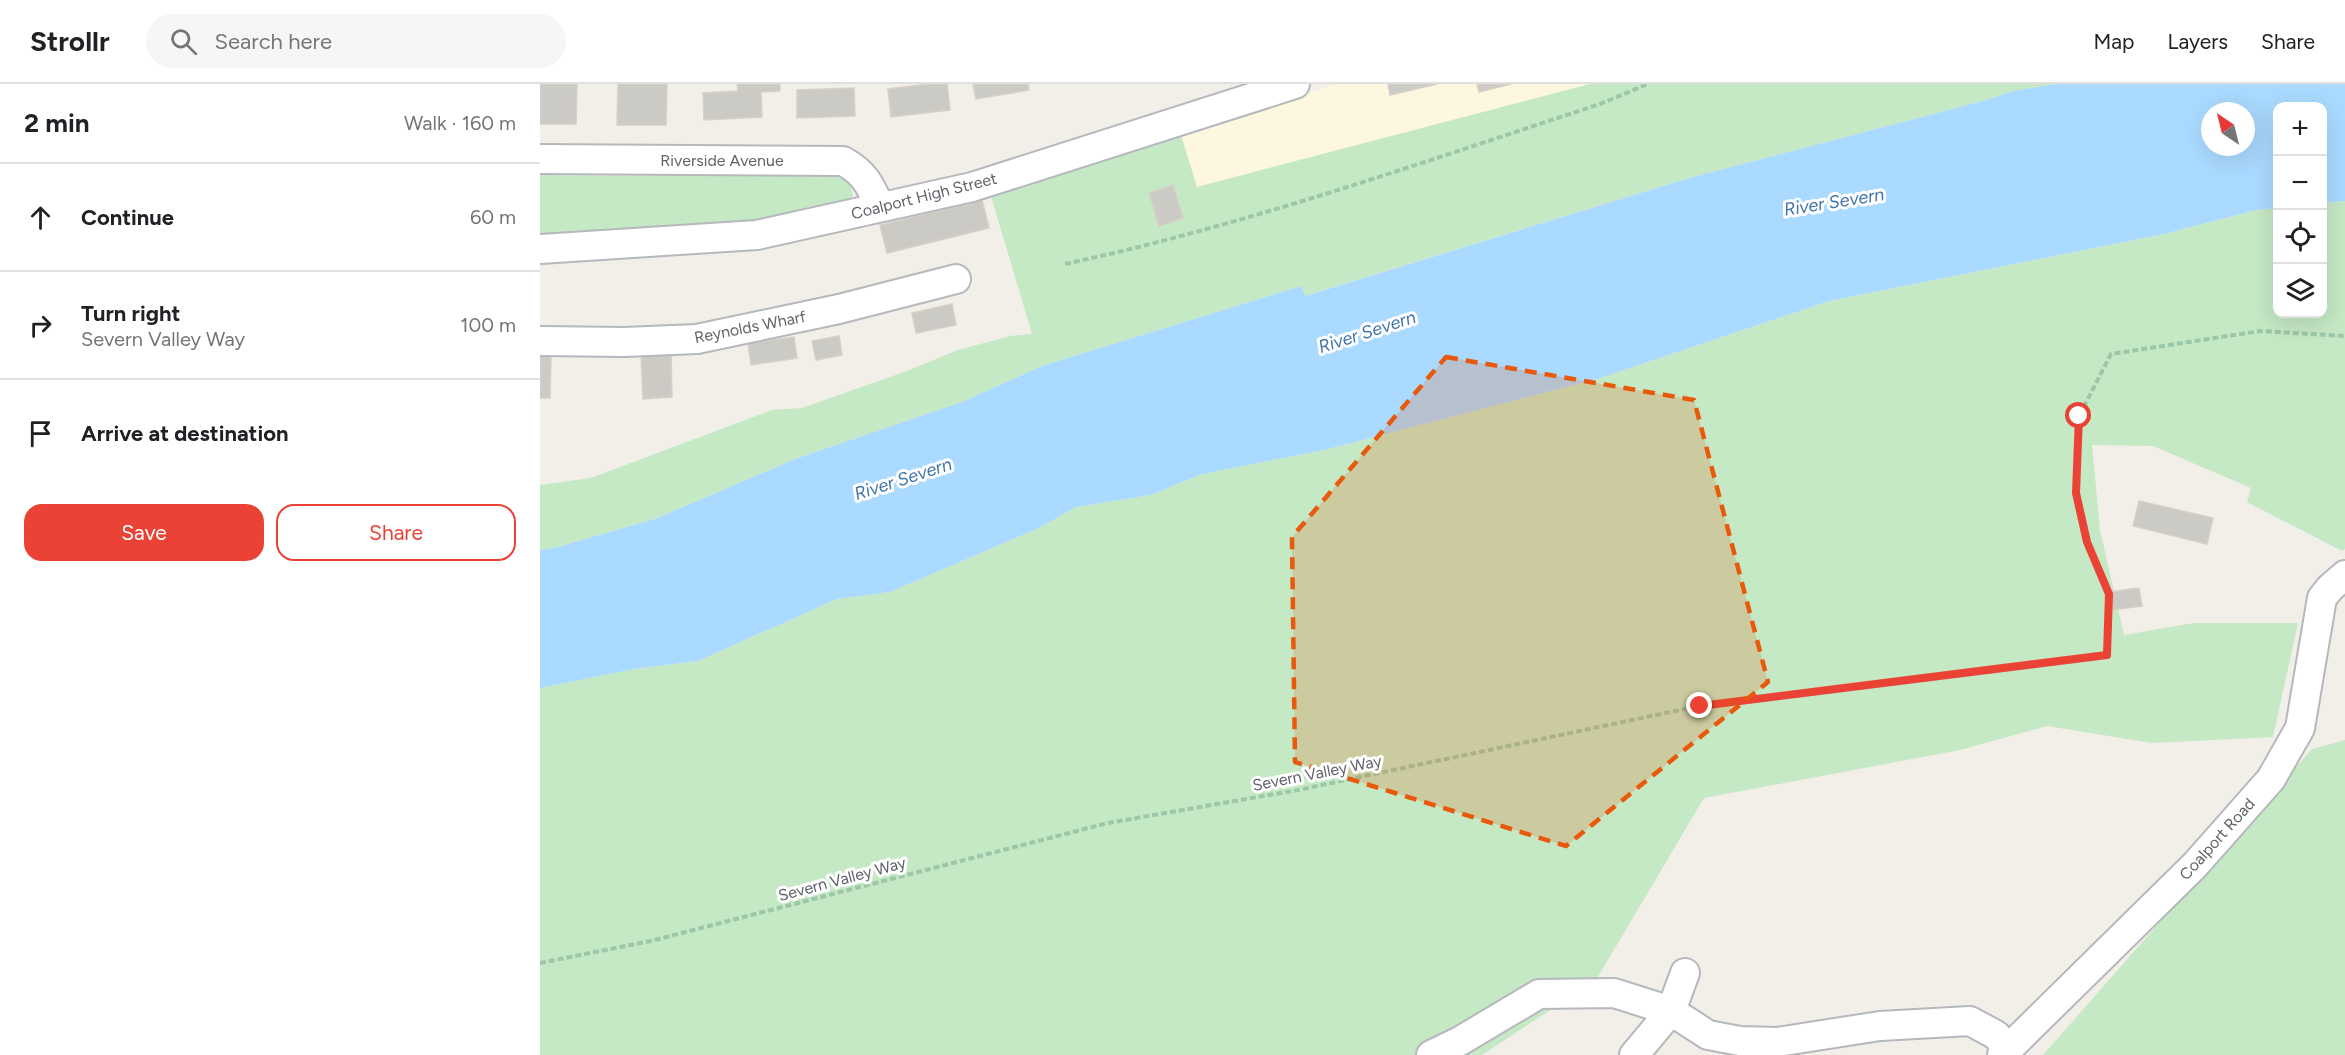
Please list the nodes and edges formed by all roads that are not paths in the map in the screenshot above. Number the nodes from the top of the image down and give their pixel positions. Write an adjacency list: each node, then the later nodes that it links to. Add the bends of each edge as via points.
1 (1296, 84): 3 (street, Coalport High Street, via 972,187)
2 (540, 159): 3 (street, Riverside Avenue, via 843,160 858,169)
3 (880, 207): 4 (street, Coalport High Street, via 757,235)
4 (540, 249)
5 (956, 279): 6 (street, Reynolds Wharf, via 697,339)
6 (540, 341)
7 (2345, 576): 10 (street, Coalport Road, via 2322,598 2300,728 2271,779 2195,866)
8 (1685, 973): 9 (street)
9 (1671, 1011): 10 (street, via 1708,1035 1777,1042 1880,1026 1970,1020 1996,1035); 11 (street, via 1614,993 1539,994); 12 (street)
10 (2005, 1052)
11 (1431, 1055)
12 (1634, 1055)

